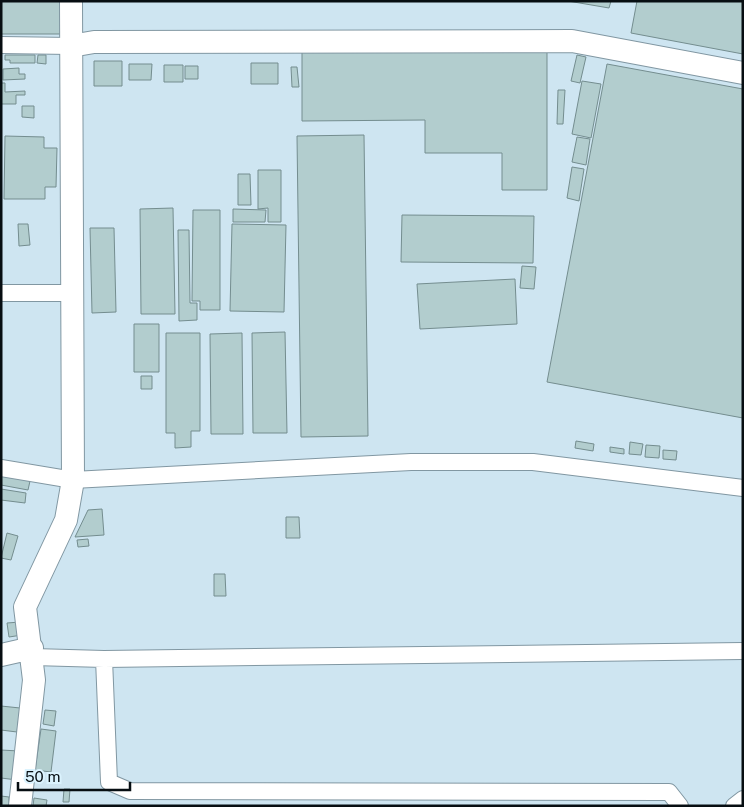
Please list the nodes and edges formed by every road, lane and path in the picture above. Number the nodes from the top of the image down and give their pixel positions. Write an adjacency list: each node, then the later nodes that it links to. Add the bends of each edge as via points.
1 (71, 1): 3 (street)
2 (1, 45): 3 (street)
3 (71, 46): 4 (street, via 94,42 572,41); 6 (street)
4 (743, 73)
5 (1, 293): 6 (street)
6 (72, 293): 8 (street)
7 (1, 468): 8 (street)
8 (73, 480): 9 (street, via 411,462 533,462); 11 (street, via 66,520 25,607)
9 (743, 488)
10 (743, 651): 13 (street)
11 (32, 653): 12 (street); 13 (street); 15 (street, via 34,680)
12 (1, 655)
13 (104, 659): 16 (street, via 109,782 130,791 669,792)
14 (743, 798): 17 (street)
15 (20, 806)
16 (680, 806)
17 (734, 806)

